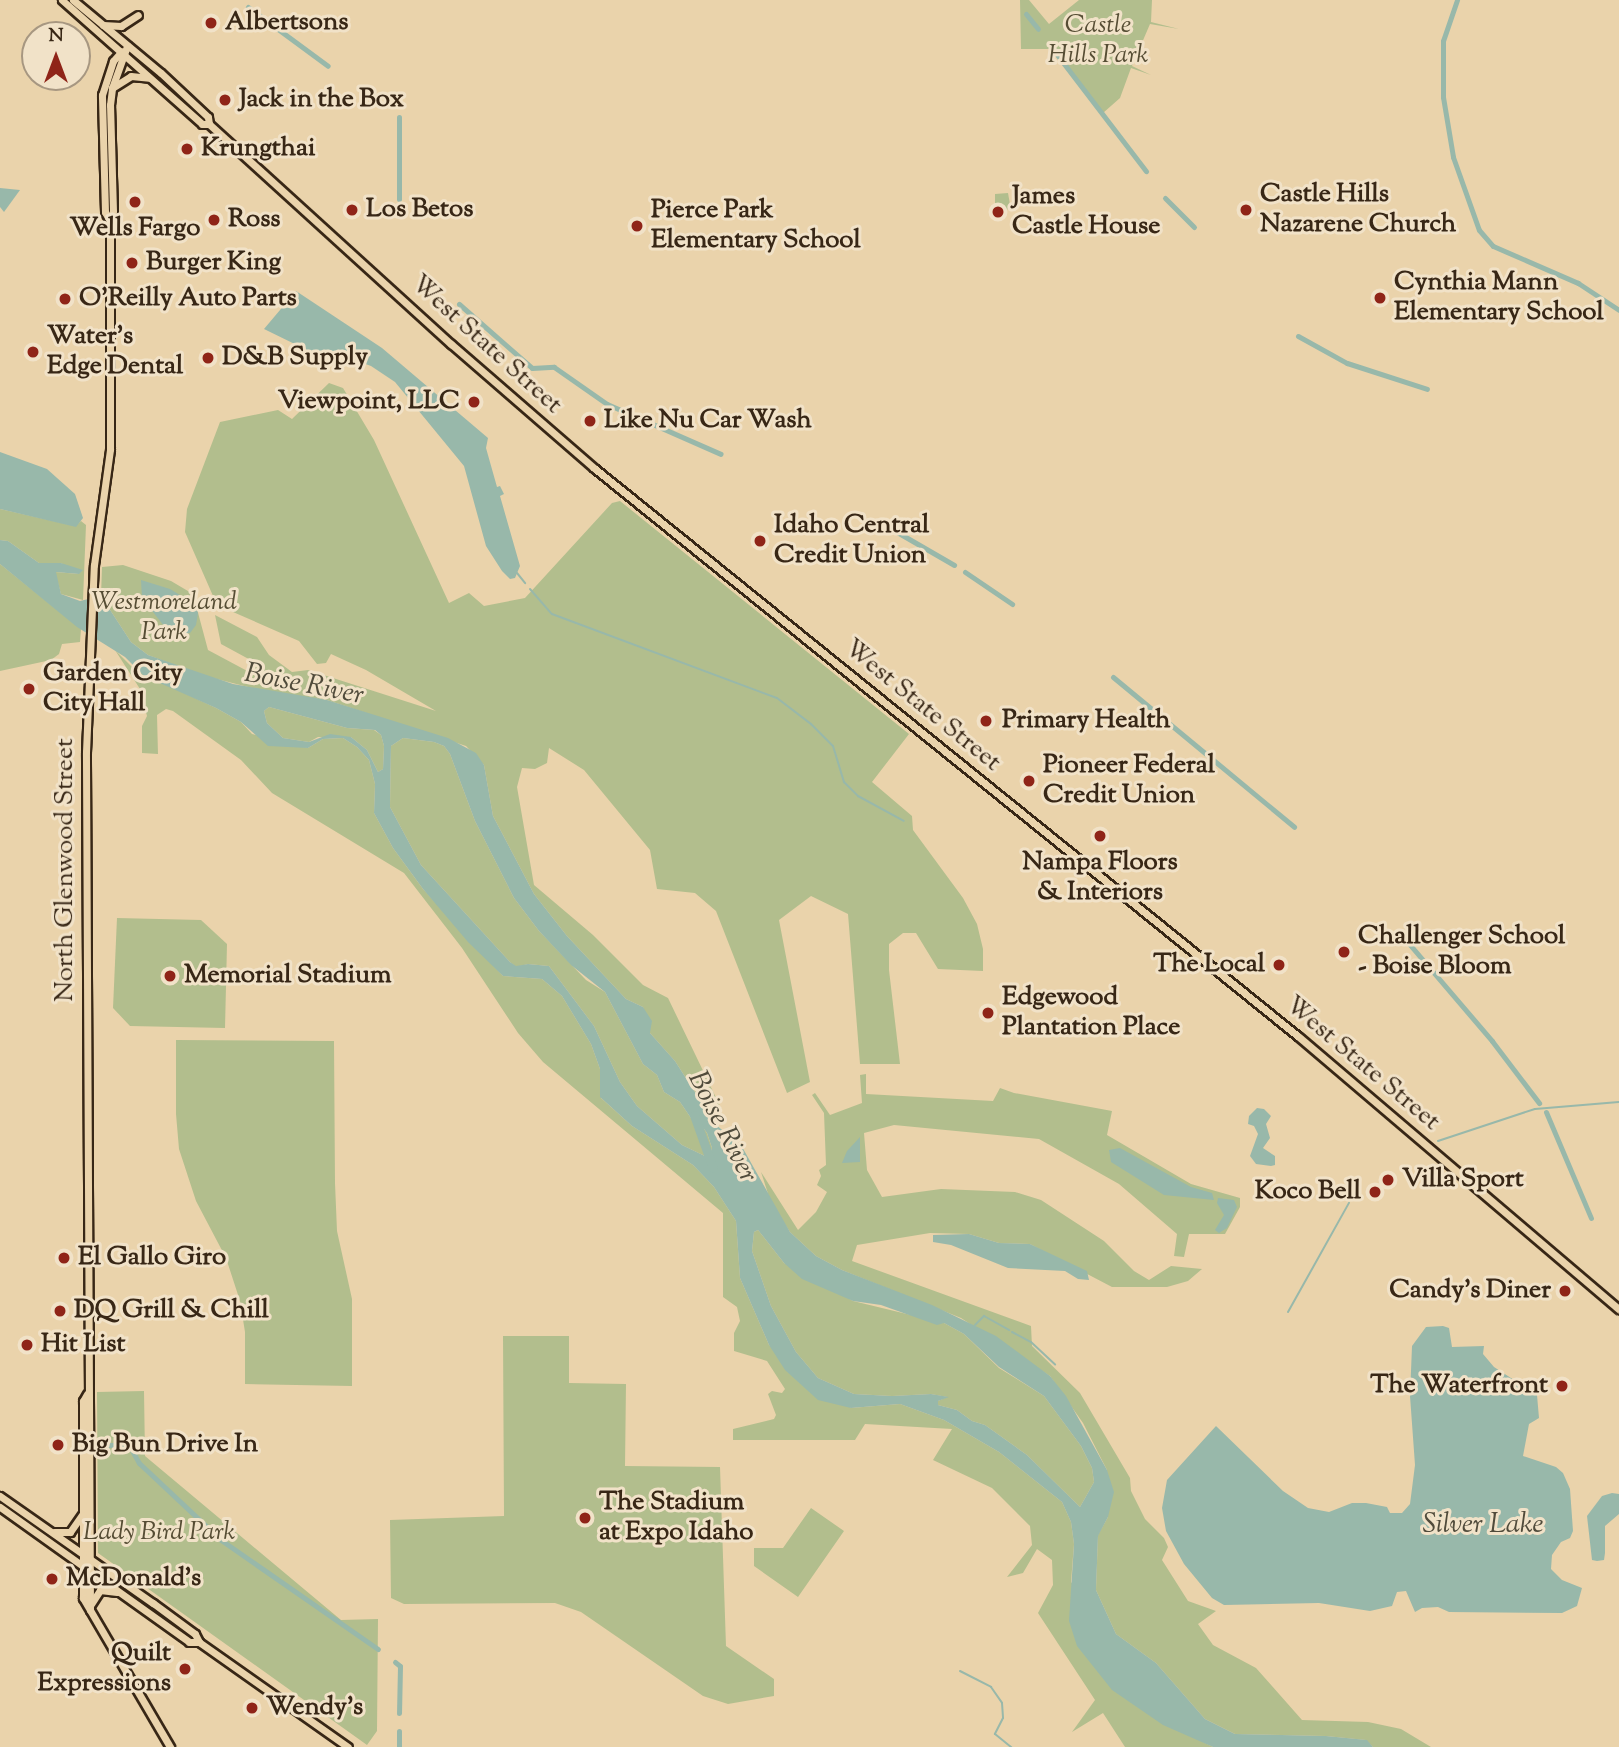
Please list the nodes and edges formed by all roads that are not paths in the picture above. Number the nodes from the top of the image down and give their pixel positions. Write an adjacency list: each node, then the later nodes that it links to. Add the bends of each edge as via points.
1 (62, 0): 6 (main road, West State Street)
2 (73, 0): 4 (main road, West State Street)
3 (138, 15): 4 (main road, via 121,26)
4 (102, 25): 5 (main road, West State Street)
5 (127, 46): 6 (main road, North Glenwood Street); 9 (main road, West State Street, via 208,117)
6 (122, 54): 7 (main road, West State Street); 8 (main road, North Glenwood Street); 10 (main road, North Glenwood Street, via 113,61 102,95 105,212)
7 (150, 78): 8 (main road, via 131,76); 9 (main road, West State Street, via 202,124)
8 (111, 88): 10 (main road, North Glenwood Street)
9 (209, 124): 11 (main road, West State Street, via 594,468 1293,1032)
10 (110, 222): 12 (main road, North Glenwood Street, via 110,449 94,565 86,804)
11 (1619, 1309)
12 (87, 1394): 15 (main road, North Glenwood Street, via 83,1401); 18 (main road, North Glenwood Street, via 91,1399)
13 (0, 1496): 16 (main road)
14 (0, 1507): 19 (main road)
15 (83, 1515): 16 (main road, via 70,1532); 17 (main road, North Glenwood Street)
16 (52, 1531): 17 (main road)
17 (82, 1552): 18 (main road); 19 (main road, North Glenwood Street)
18 (89, 1558): 20 (main road, North Glenwood Street); 23 (main road, via 195,1634)
19 (81, 1564): 20 (main road); 22 (main road, North Glenwood Street, via 85,1607)
20 (89, 1570): 21 (main road); 22 (main road, North Glenwood Street)
21 (122, 1593): 22 (main road, via 100,1590); 23 (main road, via 189,1642)
22 (91, 1608): 24 (main road, North Glenwood Street)
23 (199, 1642): 25 (main road)
24 (170, 1747)
25 (348, 1747)

